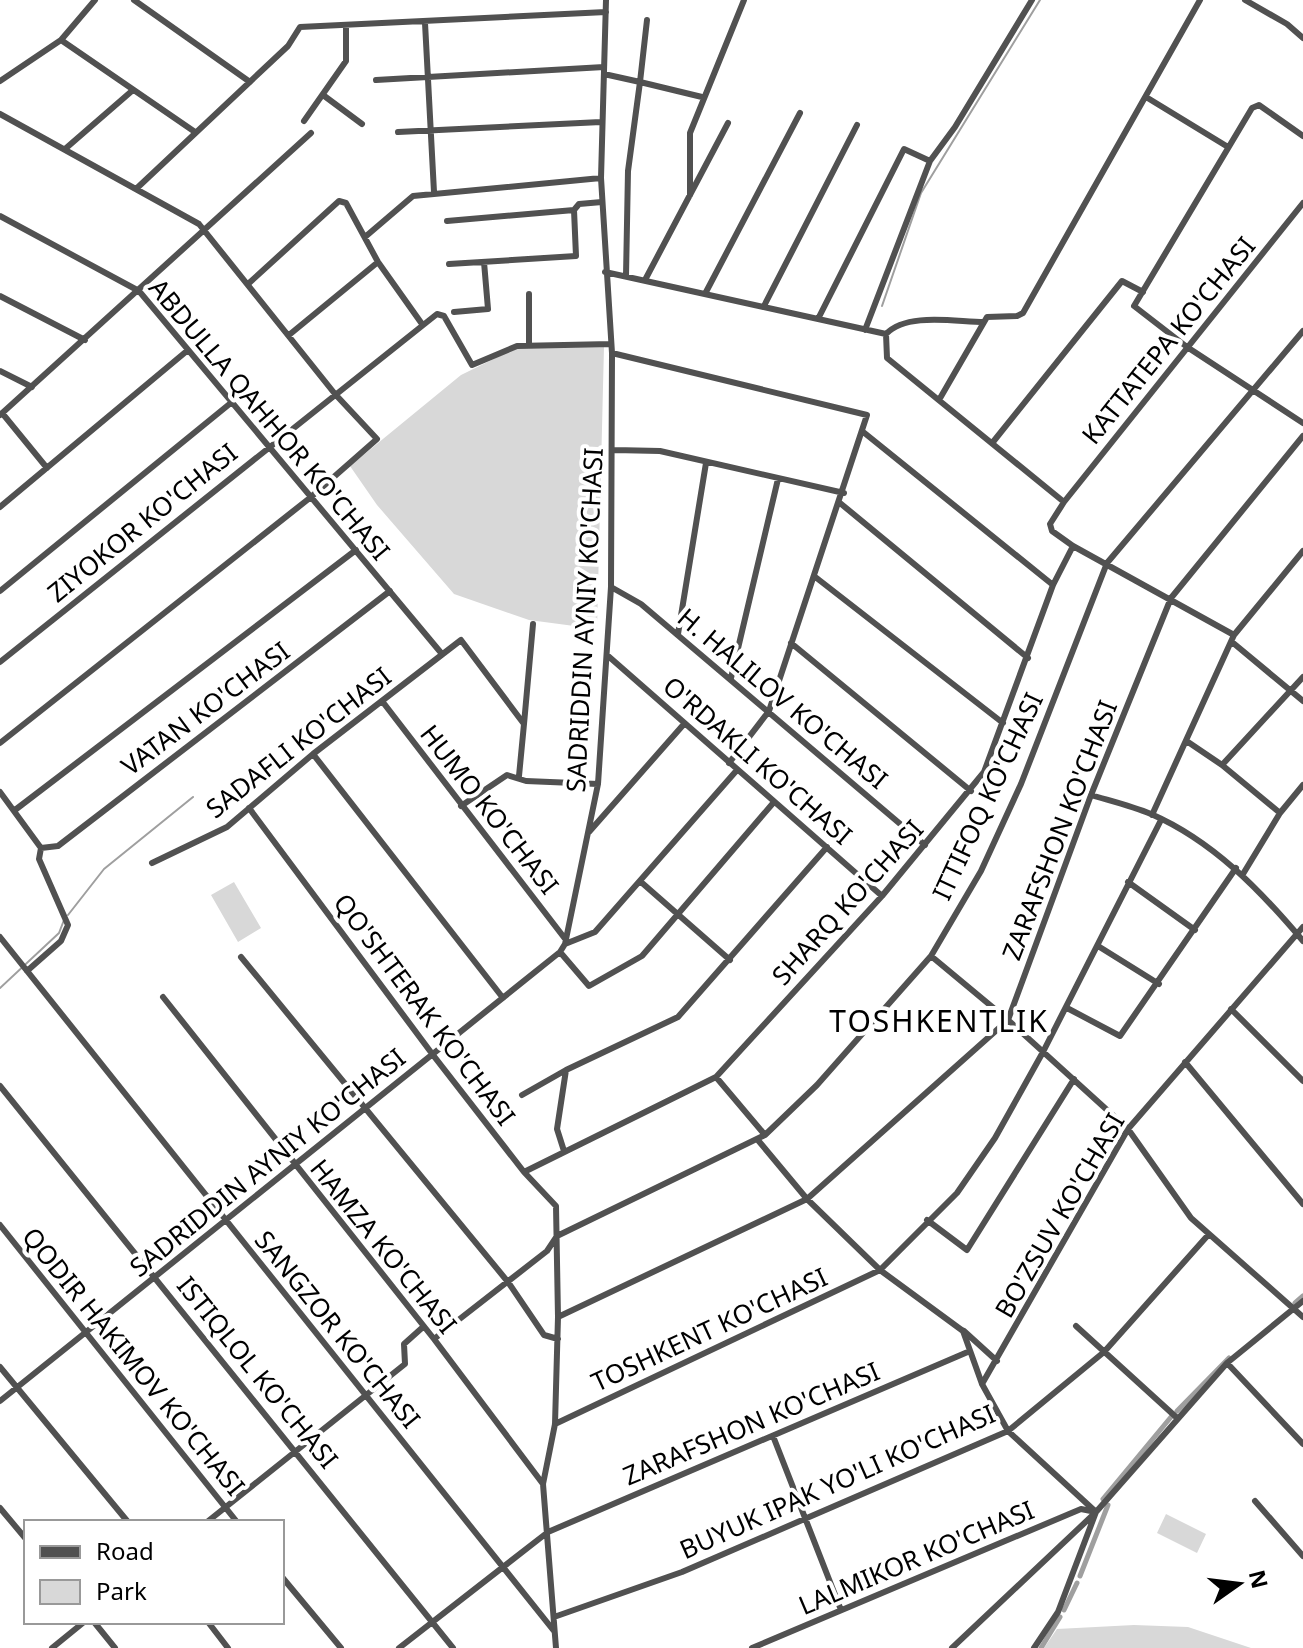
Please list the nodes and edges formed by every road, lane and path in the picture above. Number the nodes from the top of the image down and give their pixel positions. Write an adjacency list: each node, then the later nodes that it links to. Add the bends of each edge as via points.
1 (95, 0): 13 (street)
2 (134, 0): 18 (street)
3 (606, 0): 8 (street, SADRIDDIN AYNIY KO'CHASI)
4 (744, 0): 22 (street)
5 (1032, 0): 38 (street)
6 (1200, 0): 23 (street)
7 (1245, 0): 12 (street)
8 (606, 12): 10 (street); 14 (street, SADRIDDIN AYNIY KO'CHASI)
9 (647, 20): 19 (street)
10 (425, 23): 11 (street); 15 (street)
11 (346, 26): 18 (street, via 300,27); 21 (street, via 346,61)
12 (1303, 38)
13 (61, 40): 17 (street); 20 (street)
14 (604, 70): 15 (street); 19 (street); 27 (street, SADRIDDIN AYNIY KO'CHASI)
15 (427, 77): 16 (street); 31 (street)
16 (376, 80)
17 (0, 81)
18 (250, 82): 32 (street)
19 (640, 82): 22 (street); 54 (street, via 628,171)
20 (133, 90): 32 (street); 37 (street)
21 (323, 95): 26 (street); 29 (street)
22 (702, 97): 42 (street, via 690,133)
23 (1146, 97): 36 (street); 65 (street, via 1023,313 988,316)
24 (800, 113): 58 (street)
25 (0, 114): 37 (street)
26 (304, 121)
27 (601, 122): 31 (street); 39 (street, SADRIDDIN AYNIY KO'CHASI)
28 (728, 123): 42 (street)
29 (362, 124)
30 (857, 125): 62 (street)
31 (429, 130): 33 (street); 41 (street)
32 (195, 132): 40 (street)
33 (398, 132)
34 (311, 133): 48 (street)
35 (1303, 136): 36 (street, via 1256,105)
36 (1228, 147): 59 (street)
37 (65, 149): 40 (street)
38 (930, 161): 64 (street, via 904,149); 67 (street)
39 (601, 178): 41 (street); 43 (street, SADRIDDIN AYNIY KO'CHASI)
40 (136, 189): 48 (street)
41 (434, 192): 49 (street, via 413,196)
42 (690, 195): 55 (street)
43 (602, 202): 45 (street, via 579,204); 53 (street, SADRIDDIN AYNIY KO'CHASI)
44 (1303, 203): 73 (street, KATTATEPA KO'CHASI)
45 (574, 210): 47 (street); 51 (street, via 576,256)
46 (0, 216): 57 (street, ABDULLA QAHHOR KO'CHASI)
47 (447, 221)
48 (205, 231): 56 (street); 57 (street)
49 (365, 237): 50 (street); 56 (street, via 346,203 339,201)
50 (378, 262): 66 (street); 70 (street)
51 (484, 262): 52 (street); 63 (street, via 488,309)
52 (449, 264)
53 (605, 272): 54 (street); 74 (street, SADRIDDIN AYNIY KO'CHASI)
54 (626, 276): 55 (street)
55 (645, 280): 58 (street)
56 (248, 284): 70 (street)
57 (139, 291): 71 (street); 75 (street, ABDULLA QAHHOR KO'CHASI)
58 (706, 292): 62 (street)
59 (1143, 292): 73 (street, via 1134,306); 86 (street, via 1122,281)
60 (529, 294): 72 (street)
61 (0, 296): 71 (street)
62 (764, 306): 64 (street)
63 (454, 312)
64 (818, 319): 67 (street)
65 (984, 322): 69 (street, via 908,322); 80 (street)
66 (422, 324): 72 (street, via 437,314 444,316 472,365); 79 (street, ZIYOKOR KO'CHASI)
67 (865, 330): 69 (street)
68 (1303, 331): 78 (street, ITTIFOQ KO'CHASI)
69 (886, 334): 80 (street, via 887,358)
70 (289, 335): 79 (street)
71 (85, 340): 77 (street)
72 (529, 345): 74 (street)
73 (1187, 347): 78 (street); 94 (street, KATTATEPA KO'CHASI)
74 (612, 348): 84 (street, via 867,415); 88 (street, SADRIDDIN AYNIY KO'CHASI)
75 (188, 350): 81 (street, ABDULLA QAHHOR KO'CHASI); 90 (street)
76 (0, 371): 77 (street)
77 (32, 387): 82 (street)
78 (1254, 388): 83 (street); 100 (street, ITTIFOQ KO'CHASI)
79 (335, 394): 87 (street, ZIYOKOR KO'CHASI); 93 (street, via 377,439)
80 (939, 400): 86 (street)
81 (232, 402): 87 (street, ABDULLA QAHHOR KO'CHASI); 104 (street)
82 (1, 414): 90 (street)
83 (1303, 423)
84 (862, 431): 92 (street); 102 (street)
85 (1303, 436): 106 (street, ZARAFSHON KO'CHASI)
86 (993, 442): 94 (street)
87 (269, 446): 93 (street, ABDULLA QAHHOR KO'CHASI); 114 (street, ZIYOKOR KO'CHASI)
88 (614, 450): 89 (street, via 660,451); 103 (street, SADRIDDIN AYNIY KO'CHASI)
89 (706, 463): 91 (street); 108 (street)
90 (47, 468): 96 (street)
91 (778, 479): 92 (street); 116 (street)
92 (844, 493): 95 (street)
93 (311, 497): 98 (street, ABDULLA QAHHOR KO'CHASI); 125 (street)
94 (1064, 502): 97 (street, via 1050,528)
95 (840, 503): 101 (street); 113 (street)
96 (0, 507)
97 (1073, 546): 100 (street); 102 (street, SHARQ KO'CHASI)
98 (356, 550): 105 (street, ABDULLA QAHHOR KO'CHASI); 140 (street)
99 (1303, 551): 109 (street)
100 (1107, 563): 106 (street); 163 (street, ITTIFOQ KO'CHASI, via 1021,784 981,871)
101 (814, 576): 110 (street); 121 (street)
102 (1053, 585): 113 (street, SHARQ KO'CHASI)
103 (611, 587): 108 (street, H. HALILOV KO'CHASI, via 631,596); 112 (street, SADRIDDIN AYNIY KO'CHASI)
104 (0, 591)
105 (390, 591): 111 (street, ABDULLA QAHHOR KO'CHASI); 147 (street, VATAN KO'CHASI, via 58,846)
106 (1171, 598): 109 (street); 136 (street, ZARAFSHON KO'CHASI)
107 (533, 624): 122 (street)
108 (678, 634): 116 (street, H. HALILOV KO'CHASI)
109 (1233, 639): 117 (street); 124 (street)
110 (791, 643): 120 (street); 133 (street)
111 (442, 654): 118 (street, SADAFLI KO'CHASI); 122 (street, SADAFLI KO'CHASI, via 461,640)
112 (607, 655): 123 (street, O'RDAKLI KO'CHASI); 131 (street, SADRIDDIN AYNIY KO'CHASI)
113 (1028, 658): 121 (street, SHARQ KO'CHASI)
114 (0, 662)
115 (1303, 677): 117 (street)
116 (731, 678): 120 (street, H. HALILOV KO'CHASI)
117 (1291, 690): 119 (street); 128 (street)
118 (382, 701): 126 (street, SADAFLI KO'CHASI); 138 (street, HUMO KO'CHASI)
119 (1303, 701)
120 (769, 711): 127 (street); 145 (street, H. HALILOV KO'CHASI)
121 (1003, 723): 133 (street, SHARQ KO'CHASI)
122 (524, 724): 130 (street)
123 (684, 724): 127 (street, O'RDAKLI KO'CHASI); 144 (street)
124 (1188, 742): 128 (street); 142 (street)
125 (0, 743)
126 (313, 754): 139 (street, SADAFLI KO'CHASI); 169 (street)
127 (729, 763): 129 (street, O'RDAKLI KO'CHASI)
128 (1222, 765): 141 (street)
129 (737, 770): 137 (street, O'RDAKLI KO'CHASI); 151 (street)
130 (519, 776): 131 (street, via 526,781); 138 (street, via 507,775)
131 (598, 784): 144 (street, SADRIDDIN AYNIY KO'CHASI)
132 (1303, 785): 135 (street)
133 (971, 791): 145 (street, SHARQ KO'CHASI)
134 (0, 792): 140 (street)
135 (1300, 794): 141 (street)
136 (1091, 795): 142 (street); 172 (street, ZARAFSHON KO'CHASI)
137 (774, 802): 146 (street, O'RDAKLI KO'CHASI); 154 (street)
138 (461, 806): 160 (street, HUMO KO'CHASI)
139 (249, 808): 148 (street, SADAFLI KO'CHASI, via 227,827); 174 (street, QO'SHTERAK KO'CHASI)
140 (15, 810): 147 (street)
141 (1280, 813): 150 (street)
142 (1152, 815): 143 (street)
143 (1161, 820): 149 (street); 152 (street)
144 (587, 834): 160 (street, SADRIDDIN AYNIY KO'CHASI)
145 (925, 845): 153 (street, SHARQ KO'CHASI)
146 (827, 847): 153 (street, O'RDAKLI KO'CHASI); 165 (street)
147 (41, 848): 166 (street, via 39,859 68,925 61,941)
148 (152, 863)
149 (1236, 868): 150 (street); 156 (street)
150 (1243, 874): 157 (street)
151 (641, 882): 154 (street); 160 (street, via 595,932)
152 (1128, 882): 156 (street); 161 (street)
153 (882, 896): 177 (street, SHARQ KO'CHASI)
154 (679, 913): 162 (street, via 642,956 589,986); 165 (street)
155 (1303, 927): 157 (street, BO'ZSUV KO'CHASI)
156 (1195, 930): 167 (street)
157 (1296, 933): 159 (street); 171 (street, BO'ZSUV KO'CHASI)
158 (0, 937): 166 (street, SANGZOR KO'CHASI)
159 (1303, 941)
160 (565, 942): 162 (street, SADRIDDIN AYNIY KO'CHASI)
161 (1098, 946): 167 (street); 170 (street)
162 (560, 952): 169 (street, SADRIDDIN AYNIY KO'CHASI)
163 (931, 956): 172 (street); 184 (street, ITTIFOQ KO'CHASI, via 817,1085)
164 (241, 957): 182 (street)
165 (730, 960): 176 (street, via 678,1017)
166 (27, 971): 191 (street, SANGZOR KO'CHASI)
167 (1159, 984): 170 (street, via 1120,1036)
168 (163, 997): 186 (street, HAMZA KO'CHASI)
169 (503, 998): 174 (street, SADRIDDIN AYNIY KO'CHASI)
170 (1067, 1008): 173 (street)
171 (1231, 1009): 175 (street, BO'ZSUV KO'CHASI); 179 (street)
172 (1008, 1020): 173 (street); 188 (street, ZARAFSHON KO'CHASI)
173 (1043, 1052): 178 (street); 190 (street, via 995,1138 957,1193)
174 (433, 1055): 182 (street, SADRIDDIN AYNIY KO'CHASI); 187 (street, QO'SHTERAK KO'CHASI)
175 (1185, 1062): 183 (street, BO'ZSUV KO'CHASI); 189 (street)
176 (566, 1070): 181 (street); 185 (street, via 557,1129)
177 (716, 1077): 184 (street); 185 (street, SHARQ KO'CHASI)
178 (1074, 1079): 183 (street); 190 (street, via 967,1250)
179 (1303, 1081)
180 (0, 1086): 196 (street, ISTIQLOL KO'CHASI)
181 (522, 1095)
182 (364, 1110): 186 (street, SADRIDDIN AYNIY KO'CHASI); 197 (street)
183 (1128, 1129): 193 (street, via 1191,1218); 210 (street, BO'ZSUV KO'CHASI)
184 (761, 1137): 188 (street); 194 (street, ITTIFOQ KO'CHASI)
185 (564, 1151): 187 (street, SHARQ KO'CHASI)
186 (294, 1166): 191 (street, SADRIDDIN AYNIY KO'CHASI); 203 (street, HAMZA KO'CHASI)
187 (524, 1172): 194 (street, QO'SHTERAK KO'CHASI, via 556,1206)
188 (807, 1199): 195 (street); 200 (street, ZARAFSHON KO'CHASI)
189 (1303, 1204)
190 (927, 1220): 195 (street)
191 (225, 1221): 196 (street, SADRIDDIN AYNIY KO'CHASI); 215 (street, SANGZOR KO'CHASI)
192 (0, 1225): 205 (street, QODIR HAKIMOV KO'CHASI)
193 (1209, 1234): 199 (street); 209 (street, BUYUK IPAK YO'LI KO'CHASI)
194 (557, 1236): 197 (street, ITTIFOQ KO'CHASI, via 547,1251); 200 (street, QO'SHTERAK KO'CHASI)
195 (880, 1270): 204 (street); 218 (street, TOSHKENT KO'CHASI)
196 (155, 1277): 205 (street, SADRIDDIN AYNIY KO'CHASI); 222 (street, ISTIQLOL KO'CHASI)
197 (508, 1282): 206 (street, ITTIFOQ KO'CHASI); 207 (street, via 544,1335)
198 (1303, 1301): 199 (street)
199 (1294, 1309): 201 (street); 211 (street)
200 (558, 1317): 207 (street, QO'SHTERAK KO'CHASI)
201 (1303, 1317)
202 (1076, 1326): 209 (street)
203 (423, 1327): 206 (street, HAMZA KO'CHASI); 215 (street, via 404,1344 405,1364)
204 (963, 1331): 208 (street); 210 (street)
205 (85, 1333): 214 (street, SADRIDDIN AYNIY KO'CHASI); 225 (street, QODIR HAKIMOV KO'CHASI)
206 (434, 1339): 223 (street, HAMZA KO'CHASI)
207 (558, 1339): 218 (street, QO'SHTERAK KO'CHASI)
208 (970, 1351): 213 (street); 220 (street, ZARAFSHON KO'CHASI)
209 (1104, 1352): 217 (street); 219 (street, BUYUK IPAK YO'LI KO'CHASI)
210 (997, 1361): 213 (street, BO'ZSUV KO'CHASI)
211 (1227, 1363): 217 (street); 221 (street)
212 (0, 1367): 214 (street)
213 (982, 1384): 219 (street)
214 (16, 1388): 216 (street, SADRIDDIN AYNIY KO'CHASI); 229 (street)
215 (365, 1395): 222 (street); 235 (street, SANGZOR KO'CHASI)
216 (0, 1401)
217 (1176, 1417): 227 (street)
218 (555, 1424): 223 (street, QO'SHTERAK KO'CHASI)
219 (1008, 1431): 227 (street); 228 (street, BUYUK IPAK YO'LI KO'CHASI)
220 (773, 1436): 228 (street); 232 (street, ZARAFSHON KO'CHASI)
221 (1303, 1444)
222 (297, 1451): 225 (street); 239 (street, ISTIQLOL KO'CHASI)
223 (543, 1484): 232 (street)
224 (1255, 1501): 234 (street)
225 (225, 1507): 230 (street); 231 (street, QODIR HAKIMOV KO'CHASI)
226 (0, 1508): 233 (street)
227 (1096, 1512): 237 (street, LALMIKOR KO'CHASI, via 1081,1509); 252 (street); 253 (street, via 1058,1612)
228 (808, 1518): 237 (street); 238 (street, BUYUK IPAK YO'LI KO'CHASI, via 682,1572)
229 (126, 1520)
230 (209, 1520)
231 (235, 1520)
232 (548, 1532): 235 (street, ZARAFSHON KO'CHASI); 238 (street)
233 (24, 1537)
234 (1303, 1556)
235 (503, 1566): 239 (street, ZARAFSHON KO'CHASI); 243 (street, SANGZOR KO'CHASI)
236 (284, 1579): 247 (street)
237 (841, 1610): 251 (street, LALMIKOR KO'CHASI)
238 (554, 1617): 243 (street)
239 (432, 1623): 248 (street, ZARAFSHON KO'CHASI); 249 (street, ISTIQLOL KO'CHASI)
240 (82, 1624): 244 (street)
241 (96, 1624): 245 (street)
242 (210, 1624): 246 (street)
243 (555, 1633): 250 (street)
244 (52, 1648)
245 (115, 1648)
246 (228, 1648)
247 (341, 1648)
248 (399, 1648)
249 (453, 1648)
250 (556, 1648)
251 (752, 1648)
252 (952, 1648)
253 (1034, 1648)

